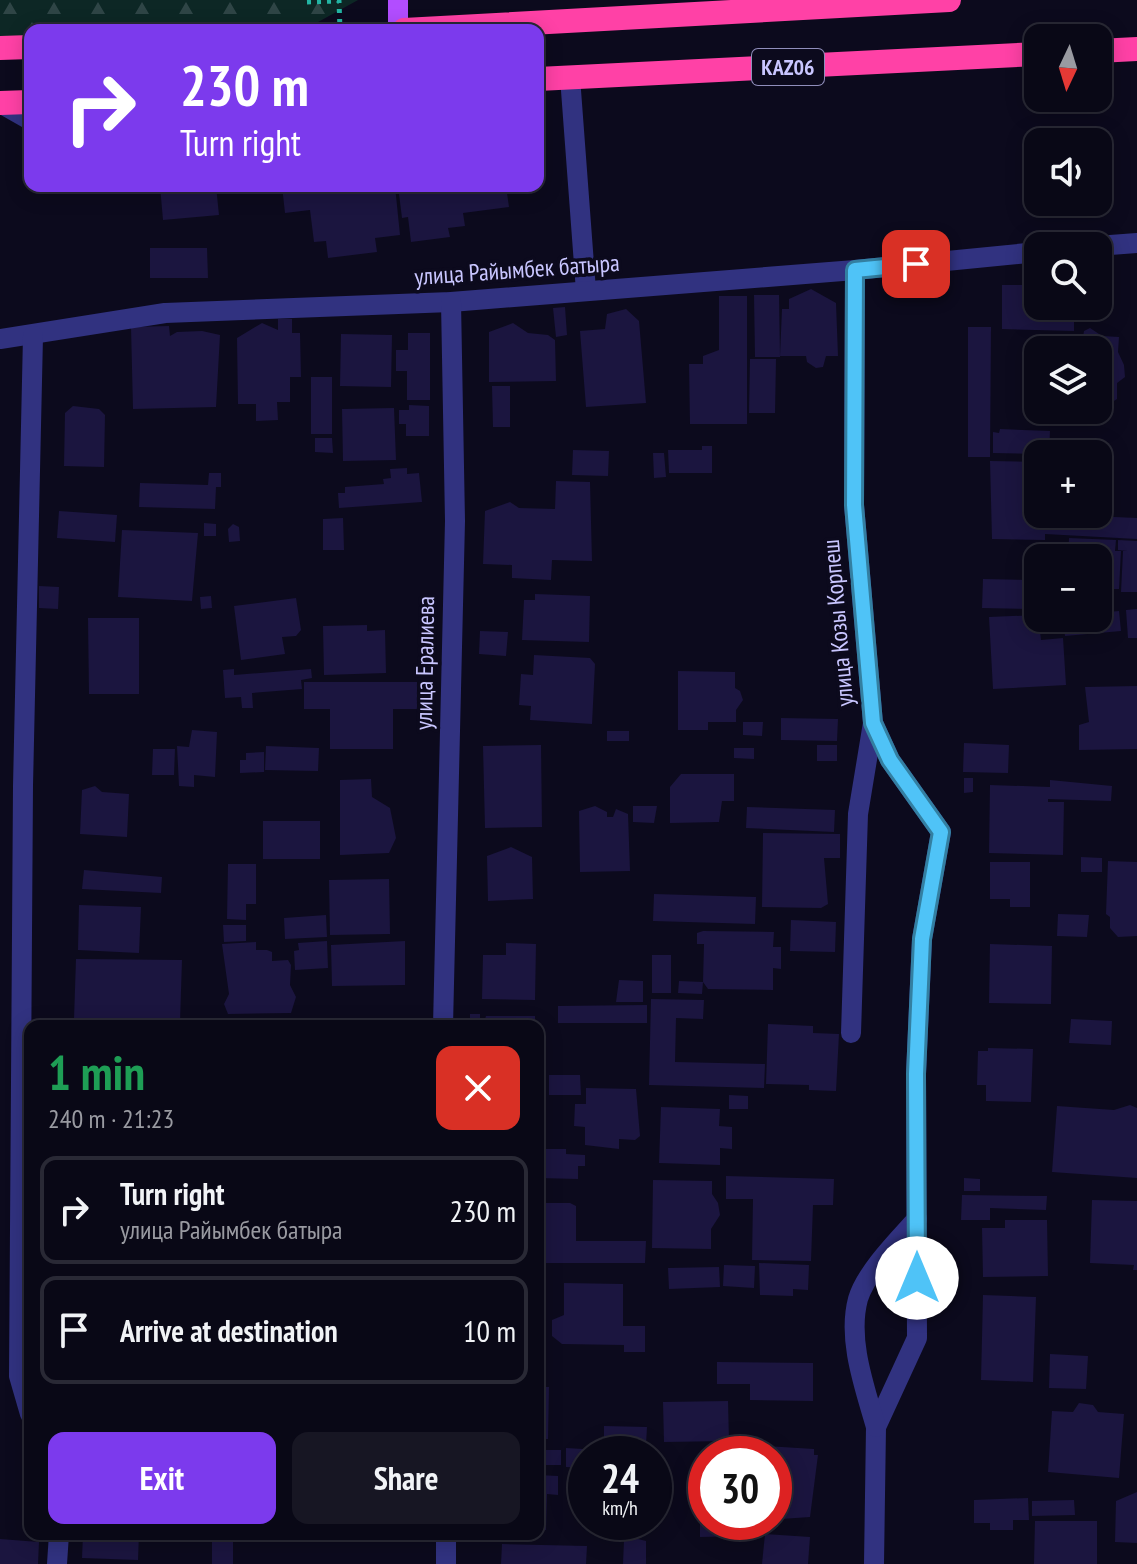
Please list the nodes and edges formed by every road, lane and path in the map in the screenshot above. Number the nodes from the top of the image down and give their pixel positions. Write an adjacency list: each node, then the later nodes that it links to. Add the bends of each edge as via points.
1 (398, 0): 6 (main road)
2 (949, 0): 7 (highway)
3 (339, 1): 4 (path); 5 (path)
4 (307, 2)
5 (340, 24)
6 (398, 24)
7 (513, 24)
8 (24, 47): 9 (highway)
9 (0, 48)
10 (1137, 49): 11 (highway)
11 (1112, 50)
12 (1024, 55): 13 (highway, KАZ06)
13 (570, 77): 14 (highway, KАZ06); 22 (street)
14 (544, 79)
15 (24, 102): 16 (highway)
16 (0, 103): 17 (street)
17 (24, 117)
18 (1137, 243): 19 (street)
19 (1112, 245)
20 (1024, 253): 21 (street, улица Райымбек батыра)
21 (855, 270): 22 (street, улица Райымбек батыра); 26 (street, улица Козы Корпеш, via 854,505)
22 (586, 291): 23 (street, улица Райымбек батыра)
23 (451, 302): 24 (street, улица Райымбек батыра, via 165,313); 29 (street, улица Ералиева, via 455,521)
24 (33, 336): 25 (street, улица Райымбек батыра); 32 (street, via 19,1115 19,1376)
25 (0, 339)
26 (873, 723): 27 (street, улица Козы Корпеш); 28 (street)
27 (905, 780): 28 (street, via 887,775); 31 (street, улица Козы Корпеш, via 941,832 922,939)
28 (861, 792): 30 (street)
29 (443, 1020)
30 (851, 1033)
31 (917, 1219): 33 (street, улица Козы Корпеш, via 917,1338); 33 (street, via 884,1256 858,1298 856,1346)
32 (24, 1393)
33 (876, 1427): 38 (street, улица Козы Корпеш)
34 (59, 1540): 36 (street)
35 (446, 1540): 37 (street)
36 (57, 1564)
37 (446, 1564)
38 (874, 1564)

